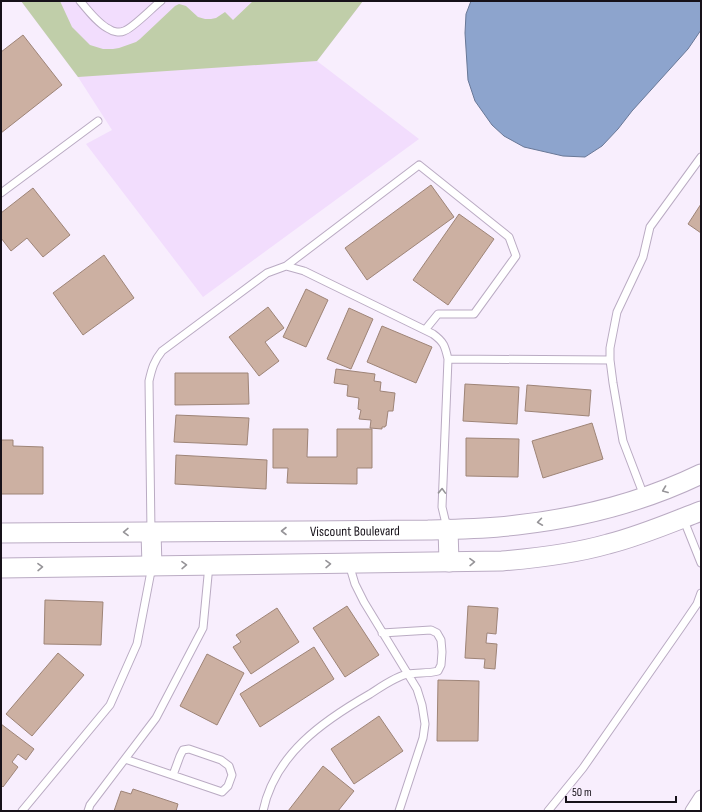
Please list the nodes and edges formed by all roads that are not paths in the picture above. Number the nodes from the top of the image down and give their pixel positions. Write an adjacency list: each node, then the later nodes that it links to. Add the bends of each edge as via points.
1 (80, 1): 2 (lane, via 103,25 116,32 132,27)
2 (161, 1)
3 (98, 121): 5 (lane)
4 (701, 157): 9 (lane, via 650,227 642,257 617,312)
5 (1, 193)
6 (286, 266): 7 (lane, via 304,271); 7 (lane, via 419,165 509,237 516,256 474,314 438,314); 15 (lane, via 267,273 156,358 149,381)
7 (425, 330): 8 (lane, via 441,340)
8 (448, 359): 9 (lane); 14 (lane, one-way to 8, via 442,507)
9 (610, 360): 11 (lane, via 623,441)
10 (701, 474): 11 (main road, Viscount Boulevard, one-way to 11)
11 (644, 498): 14 (main road, Viscount Boulevard, one-way to 14, via 557,520 515,526)
12 (701, 511): 13 (main road)
13 (683, 518): 17 (main road, one-way to 13, via 502,561 571,553 615,542); 19 (lane)
14 (448, 529): 15 (main road, Viscount Boulevard, one-way to 15); 17 (main road)
15 (151, 532): 16 (main road, Viscount Boulevard, one-way to 16); 21 (main road)
16 (1, 533)
17 (449, 562): 18 (main road)
18 (349, 563): 20 (main road, one-way to 18); 24 (lane, via 355,584)
19 (701, 563)
20 (208, 565): 21 (main road, one-way to 20); 26 (lane, via 203,628 156,718)
21 (152, 566): 22 (main road, one-way to 21); 29 (lane, via 137,644 110,705)
22 (1, 568)
23 (701, 593): 33 (lane, via 697,604 587,762)
24 (382, 633): 25 (lane); 25 (lane, via 431,630 437,633 441,640 442,652 438,670 431,673)
25 (408, 674): 31 (lane, via 397,678 318,727 284,763 273,783); 32 (lane, via 417,689 425,724 423,738)
26 (125, 759): 27 (lane); 30 (lane)
27 (173, 775): 27 (lane, via 222,792 228,786 232,775 229,766 221,760 189,749 183,750)
28 (701, 798): 34 (street)
29 (22, 811)
30 (88, 811)
31 (264, 811)
32 (399, 811)
33 (548, 811)
34 (692, 811)

